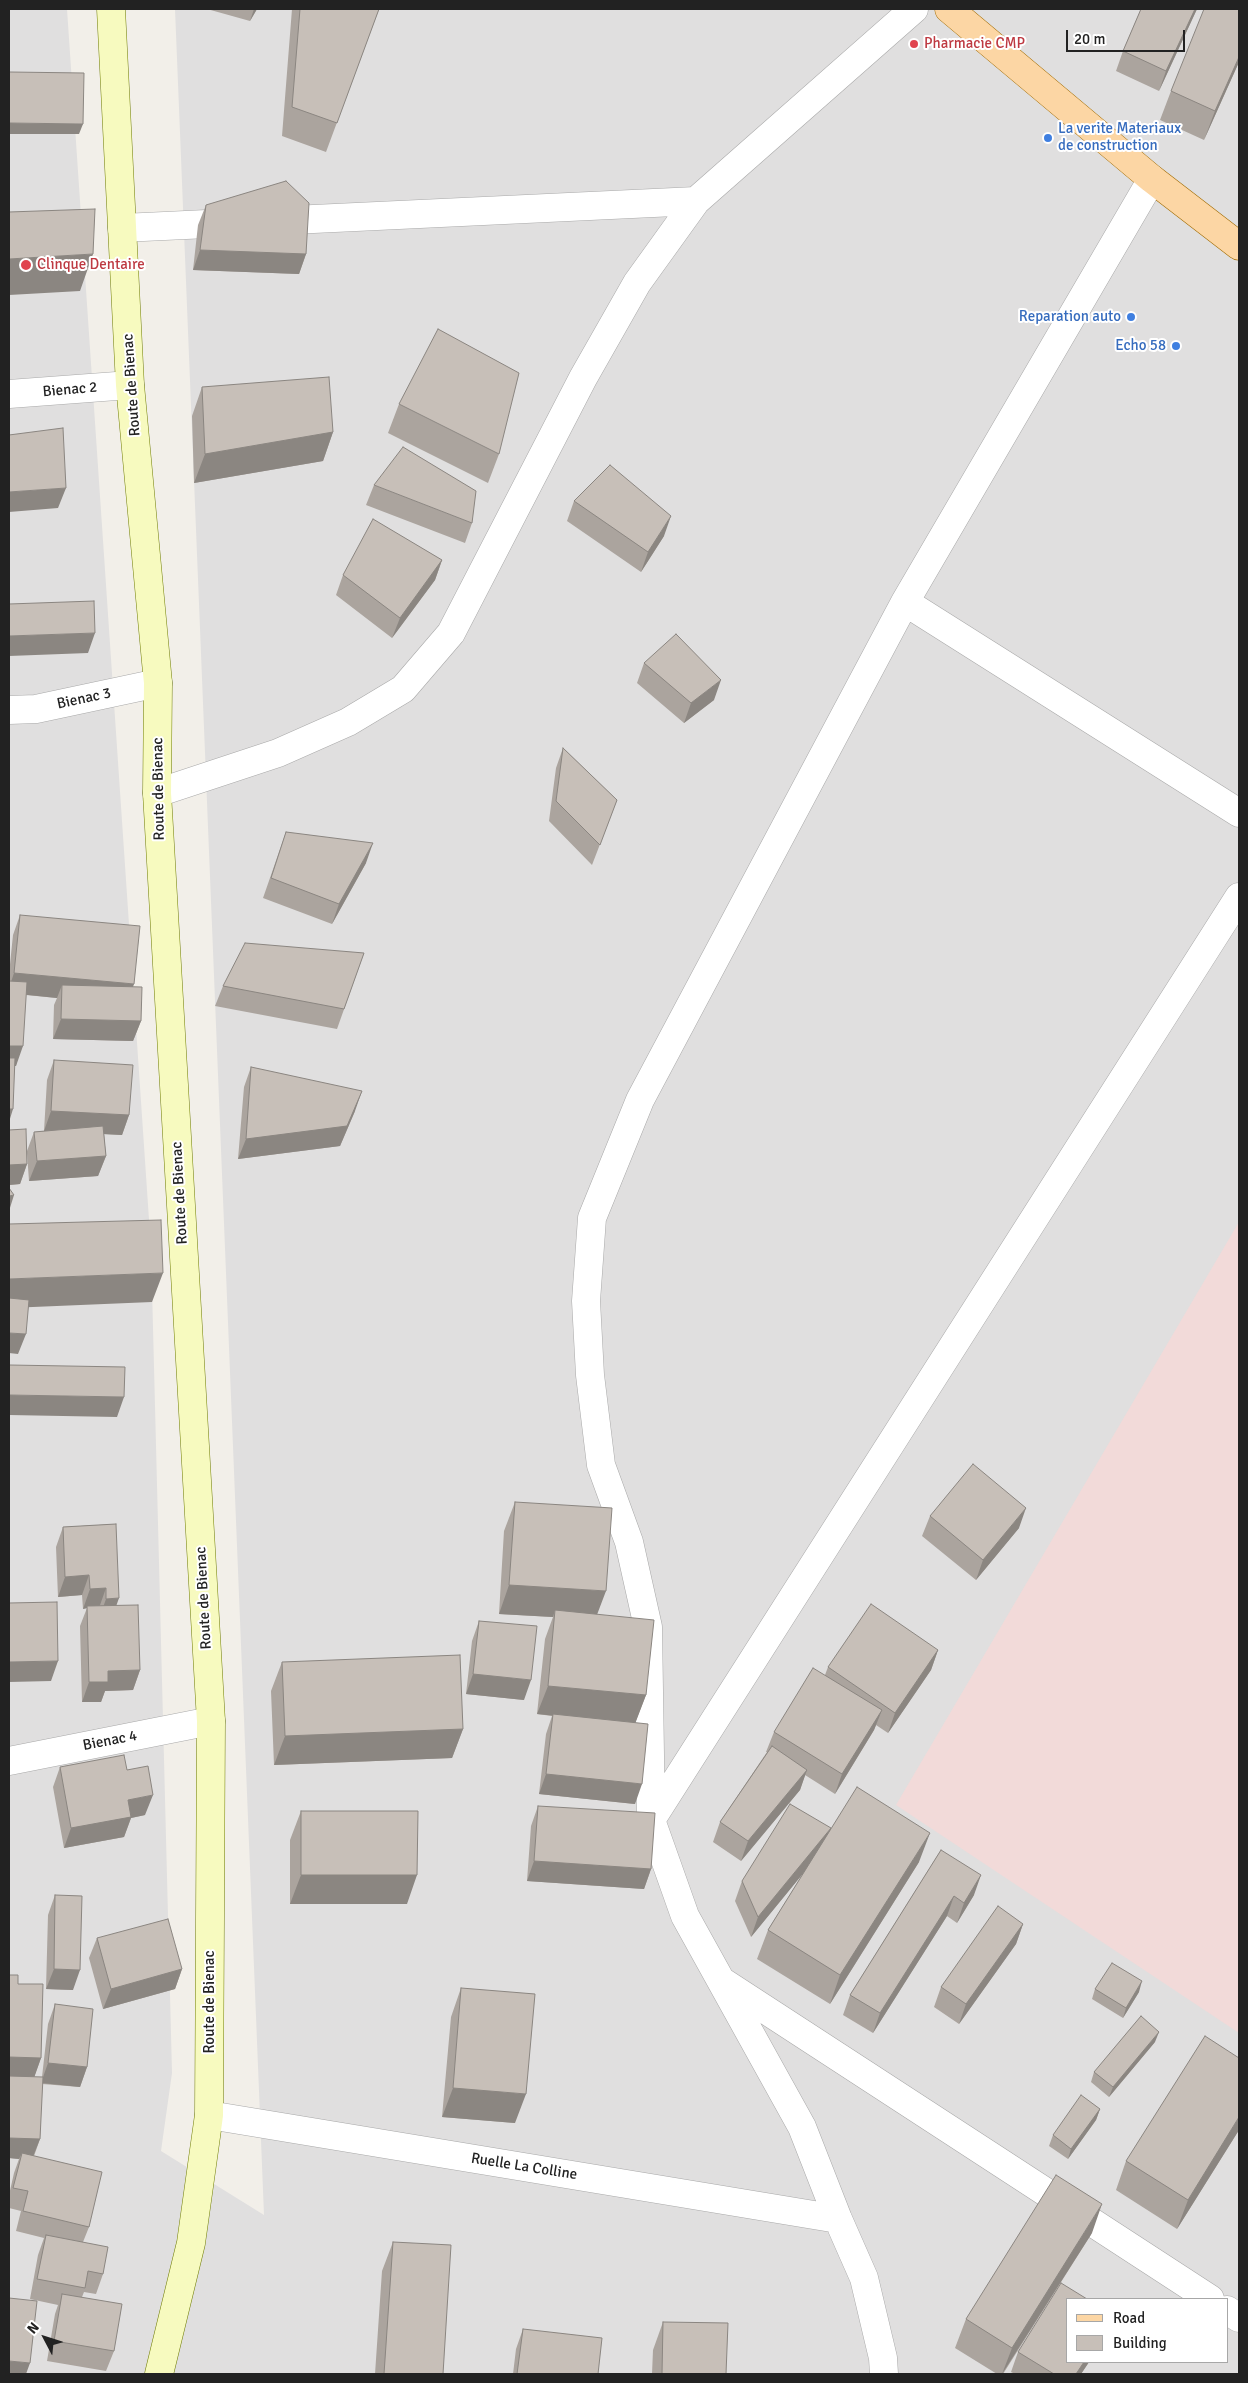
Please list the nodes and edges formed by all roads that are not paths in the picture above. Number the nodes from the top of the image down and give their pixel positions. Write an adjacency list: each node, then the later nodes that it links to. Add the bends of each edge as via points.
1 (111, 9): 6 (main road, Route de Bienac)
2 (914, 9): 5 (street)
3 (949, 9): 4 (main road)
4 (1152, 179): 7 (main road); 10 (street)
5 (696, 201): 6 (street); 13 (street, via 637,283 583,378 451,634 403,689 348,722 278,753)
6 (122, 228): 8 (main road, Route de Bienac)
7 (1239, 246)
8 (130, 385): 9 (street, Bienac 2); 11 (main road, Route de Bienac)
9 (9, 394)
10 (905, 602): 14 (street); 18 (street, via 640,1100 592,1218 586,1300 590,1375 601,1465 629,1542 648,1627)
11 (158, 683): 12 (street, Bienac 3, via 36,709); 13 (main road, Route de Bienac)
12 (9, 710)
13 (156, 793): 16 (main road, Route de Bienac)
14 (1239, 813)
15 (1239, 897): 18 (street)
16 (211, 1721): 17 (street, Bienac 4); 20 (main road, Route de Bienac)
17 (9, 1761)
18 (651, 1820): 19 (street, via 685,1916)
19 (720, 1980): 21 (street, via 802,2127); 22 (street)
20 (209, 2115): 21 (street, Ruelle La Colline); 25 (main road, Route de Bienac, via 191,2243)
21 (838, 2219): 26 (street, via 864,2278)
22 (1208, 2298)
23 (1228, 2311): 24 (street)
24 (1239, 2318)
25 (163, 2373)
26 (884, 2374)

